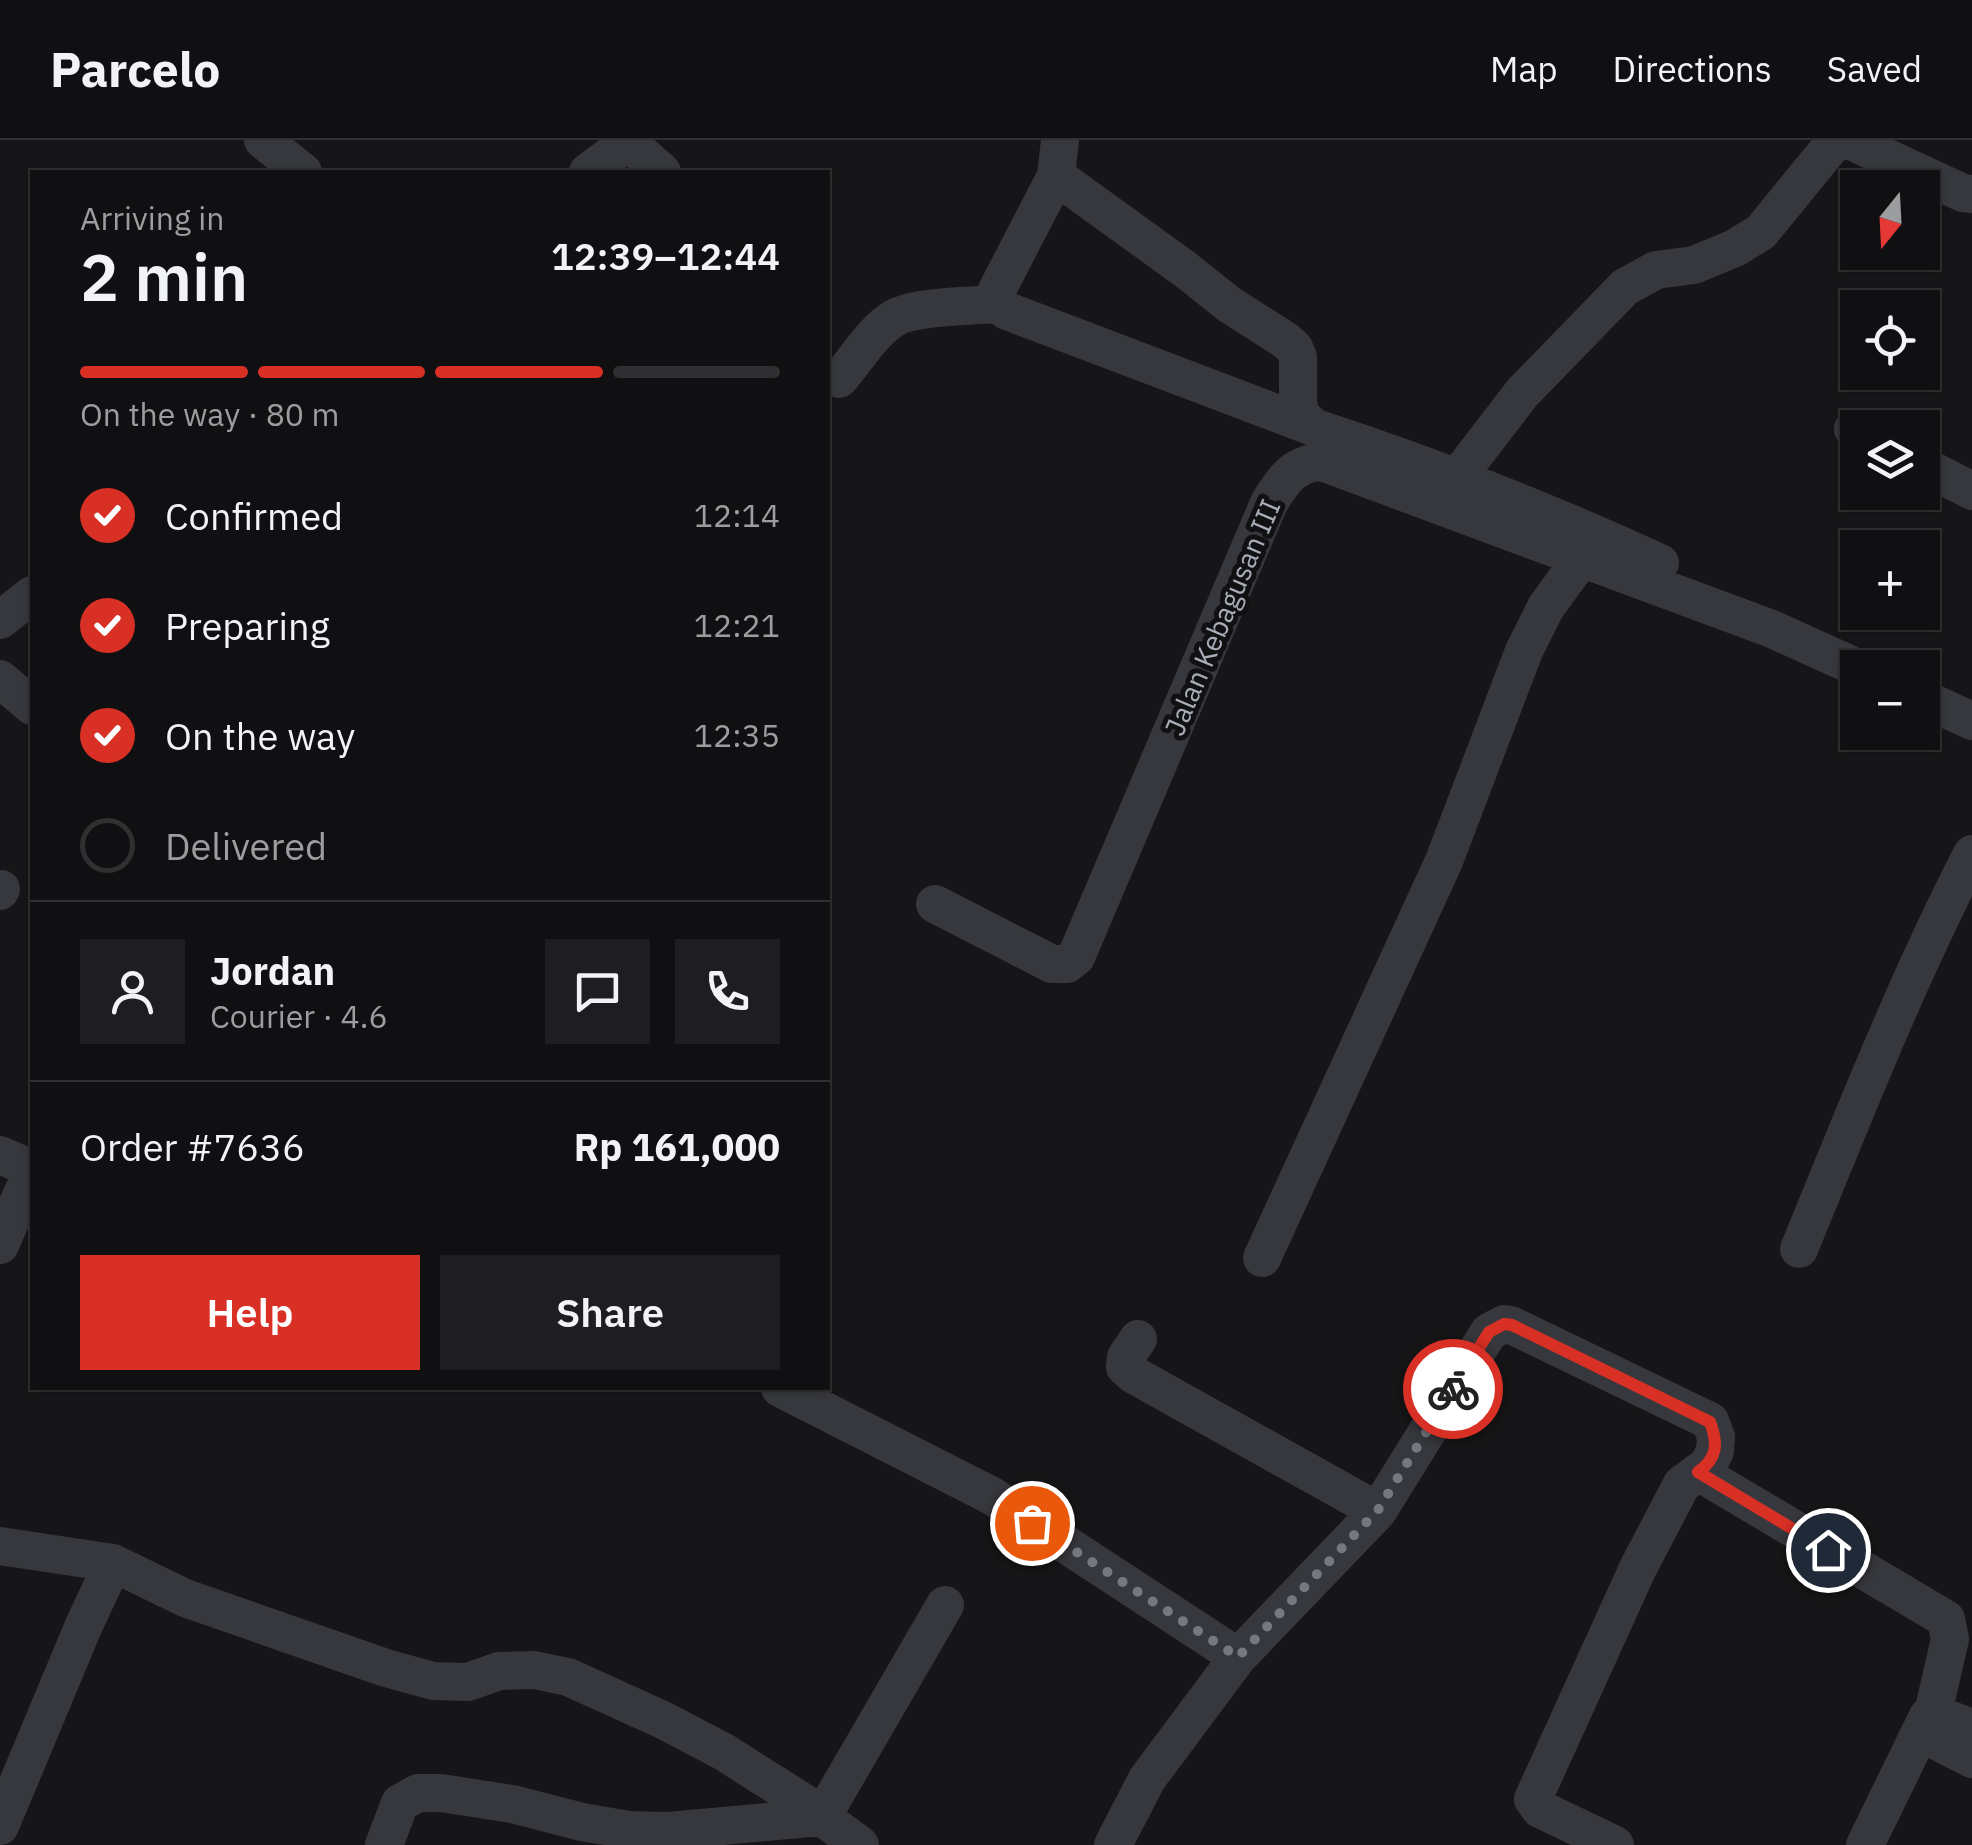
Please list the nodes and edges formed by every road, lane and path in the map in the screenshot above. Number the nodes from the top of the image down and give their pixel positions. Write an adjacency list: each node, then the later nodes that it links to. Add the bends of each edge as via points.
1 (262, 140): 6 (street)
2 (1836, 140): 14 (street, via 1761,232 1694,265 1656,270 1625,288 1522,393)
3 (1849, 140): 9 (street)
4 (630, 141): 7 (street); 8 (street)
5 (1058, 158): 10 (street, via 997,290); 12 (street, via 1230,306 1294,348 1301,415)
6 (300, 170)
7 (591, 170)
8 (660, 170)
9 (1972, 194)
10 (997, 304): 11 (street, via 894,318); 12 (street)
11 (839, 379)
12 (1314, 428): 14 (street)
13 (1940, 474): 15 (street)
14 (1456, 480): 19 (street, via 1726,594 1754,608)
15 (1972, 491)
16 (1581, 559): 19 (street, Jalan Kebagusan III); 26 (street, Jalan Kebagusan III, via 1377,481 1306,463 1269,503 1076,957 1052,964); 32 (street, via 1524,651 1444,861)
17 (30, 597): 18 (street)
18 (0, 620)
19 (1772, 629): 20 (street, Jalan Kebagusan III)
20 (1840, 660)
21 (0, 679): 22 (street)
22 (30, 704)
23 (1940, 706): 24 (street)
24 (1972, 721)
25 (1972, 854): 31 (street, via 1906,988)
26 (935, 904)
27 (0, 1155): 28 (street)
28 (30, 1169)
29 (30, 1175): 30 (street)
30 (0, 1246)
31 (1799, 1248)
32 (1262, 1258)
33 (1138, 1339): 36 (street, via 1126,1357 1134,1376)
34 (784, 1390): 40 (street, via 992,1496)
35 (1698, 1472): 36 (street, via 1714,1451 1710,1422 1504,1324 1489,1332); 41 (street, via 1946,1619); 49 (street, via 1682,1484 1638,1568 1534,1799 1540,1809)
36 (1378, 1510): 40 (street)
37 (0, 1546): 38 (street)
38 (114, 1563): 43 (street, via 185,1598 433,1681 468,1682 499,1671 568,1677 724,1752); 44 (street)
39 (944, 1605): 43 (street)
40 (1238, 1657): 48 (street, via 1147,1780)
41 (1947, 1728): 42 (street); 50 (street, via 1928,1716)
42 (1972, 1758)
43 (816, 1812): 45 (street); 47 (street)
44 (0, 1826)
45 (664, 1838): 46 (street, via 512,1804 418,1793 400,1803)
46 (384, 1845)
47 (860, 1845)
48 (1113, 1845)
49 (1615, 1845)
50 (1865, 1845)

